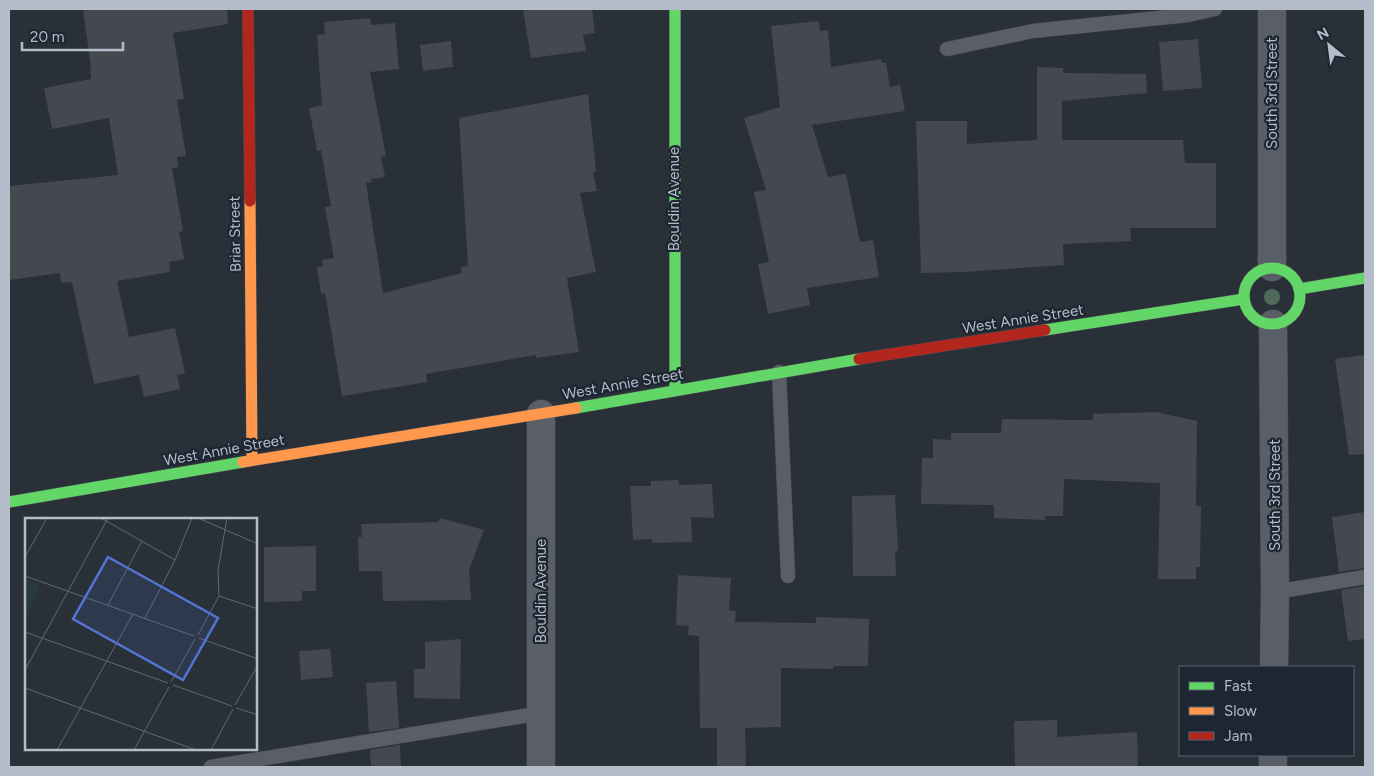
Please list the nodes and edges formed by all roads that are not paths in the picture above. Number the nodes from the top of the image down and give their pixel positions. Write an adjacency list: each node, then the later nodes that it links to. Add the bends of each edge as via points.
1 (248, 9): 14 (street, Briar Street)
2 (675, 9): 12 (street, Bouldin Avenue)
3 (1216, 9): 5 (lane, via 1033,31)
4 (1272, 9): 6 (street, South 3rd Street)
5 (947, 49)
6 (1272, 267): 8 (street, via 1290,274); 9 (street, via 1255,274 1248,281)
7 (1365, 278): 8 (street)
8 (1299, 289): 10 (street, via 1300,298 1294,312)
9 (1244, 299): 10 (street, via 1246,307 1257,320); 11 (street, West Annie Street)
10 (1273, 324): 18 (street, South 3rd Street)
11 (779, 372): 12 (street, West Annie Street); 16 (lane)
12 (675, 389): 13 (street, West Annie Street)
13 (541, 414): 14 (street, West Annie Street); 20 (street, Bouldin Avenue)
14 (252, 460): 15 (street, West Annie Street)
15 (9, 502)
16 (788, 576)
17 (1365, 578): 18 (lane)
18 (1275, 592): 19 (street, South 3rd Street)
19 (1274, 666)
20 (542, 712): 21 (lane); 22 (street, Bouldin Avenue)
21 (211, 767)
22 (541, 767)

